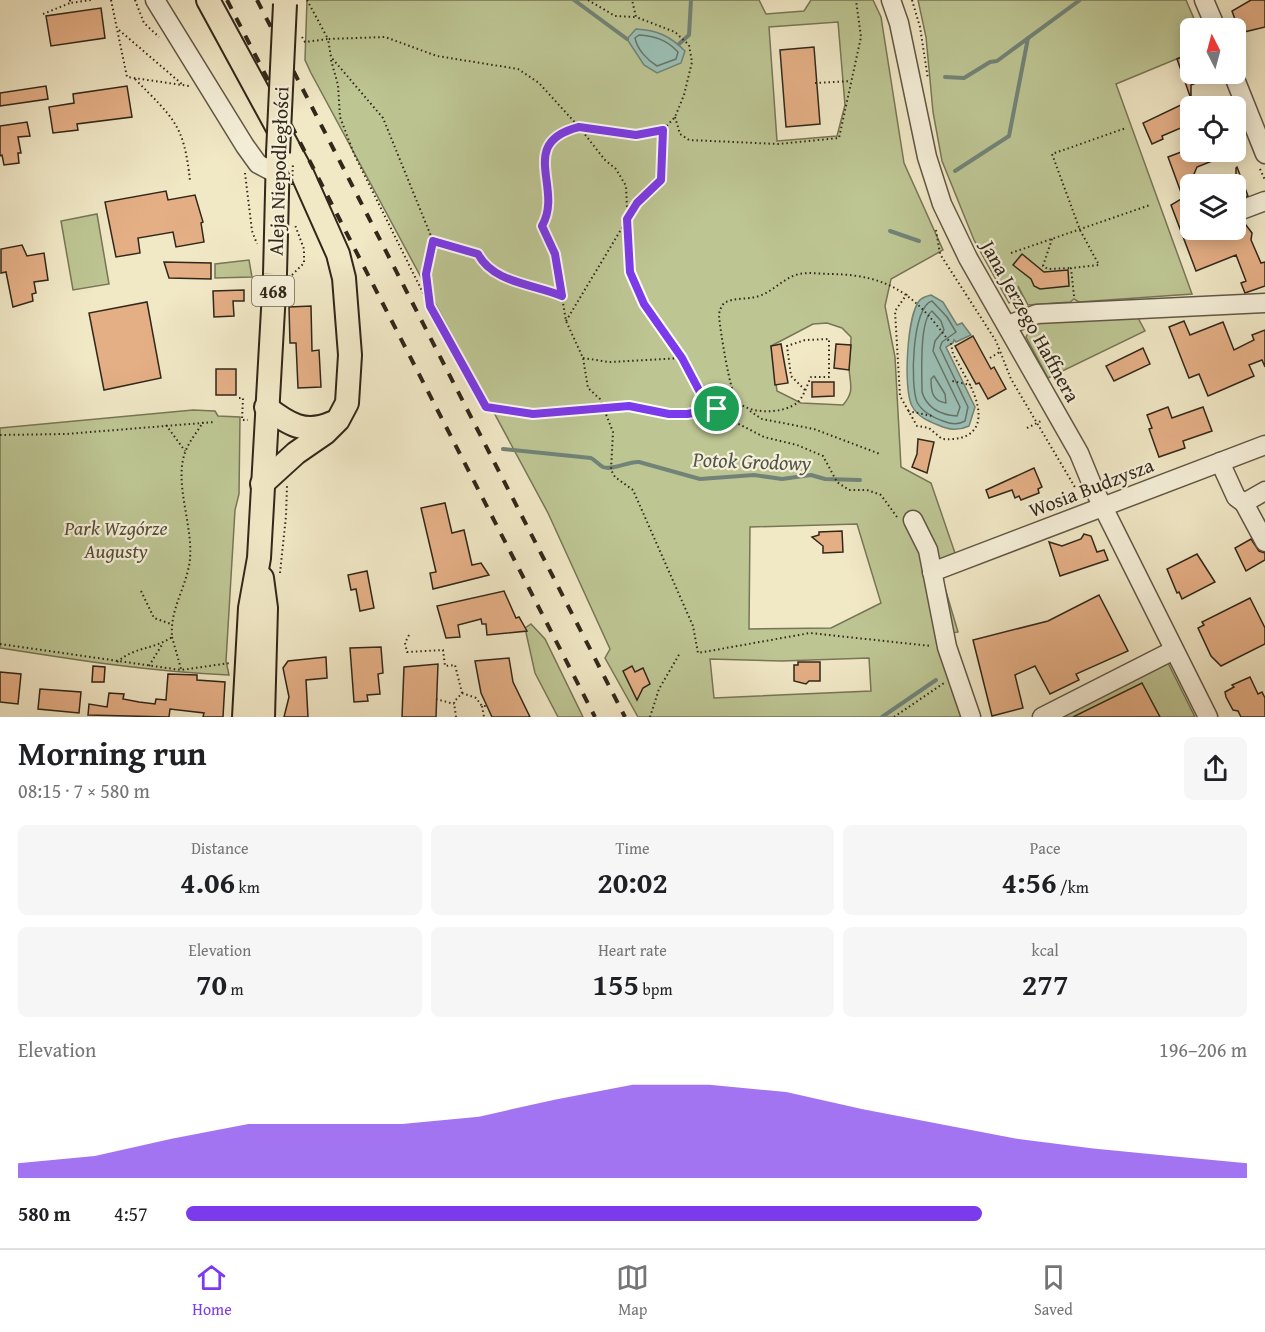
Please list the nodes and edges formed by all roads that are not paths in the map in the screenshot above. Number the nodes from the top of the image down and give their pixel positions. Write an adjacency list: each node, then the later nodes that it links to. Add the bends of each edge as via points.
1 (155, 0): 9 (street, via 258,164)
2 (208, 0): 15 (main road, via 301,171 339,254 348,311 350,387)
3 (891, 0): 13 (street, Jana Jerzego Haffnera, via 900,23 916,110 936,187 968,258)
4 (1204, 0): 6 (street)
5 (293, 1): 9 (main road, Aleja Niepodległości / 468, bridge)
6 (1212, 18)
7 (1237, 84): 8 (street)
8 (1265, 154)
9 (277, 164): 14 (main road, Aleja Niepodległości / 468)
10 (1265, 201): 11 (street)
11 (1246, 208)
12 (1265, 303): 13 (street, via 1037,314)
13 (1008, 325): 21 (street, Jana Jerzego Haffnera, via 1079,453)
14 (266, 407): 15 (main road, via 300,429 319,429); 18 (main road, Aleja Niepodległości / 468)
15 (338, 420): 18 (main road)
16 (1265, 445): 17 (street, Wosia Budzysza)
17 (1220, 462): 20 (street, via 1236,497); 21 (street, Wosia Budzysza)
18 (262, 484): 24 (main road, Aleja Niepodległości / 468)
19 (1265, 491): 20 (street)
20 (1244, 503): 23 (street)
21 (1095, 509): 25 (street, Wosia Budzysza); 26 (street, Jana Jerzego Haffnera)
22 (906, 519): 25 (street, via 928,550)
23 (1265, 542)
24 (259, 558): 27 (main road, Aleja Niepodległości / 468, via 250,608); 28 (main road, Aleja Niepodległości / 468, via 266,608)
25 (932, 572): 29 (street, via 947,647)
26 (1174, 650): 30 (street); 31 (street, Jana Jerzego Haffnera)
27 (244, 717)
28 (263, 717)
29 (971, 717)
30 (1042, 717)
31 (1208, 717)

